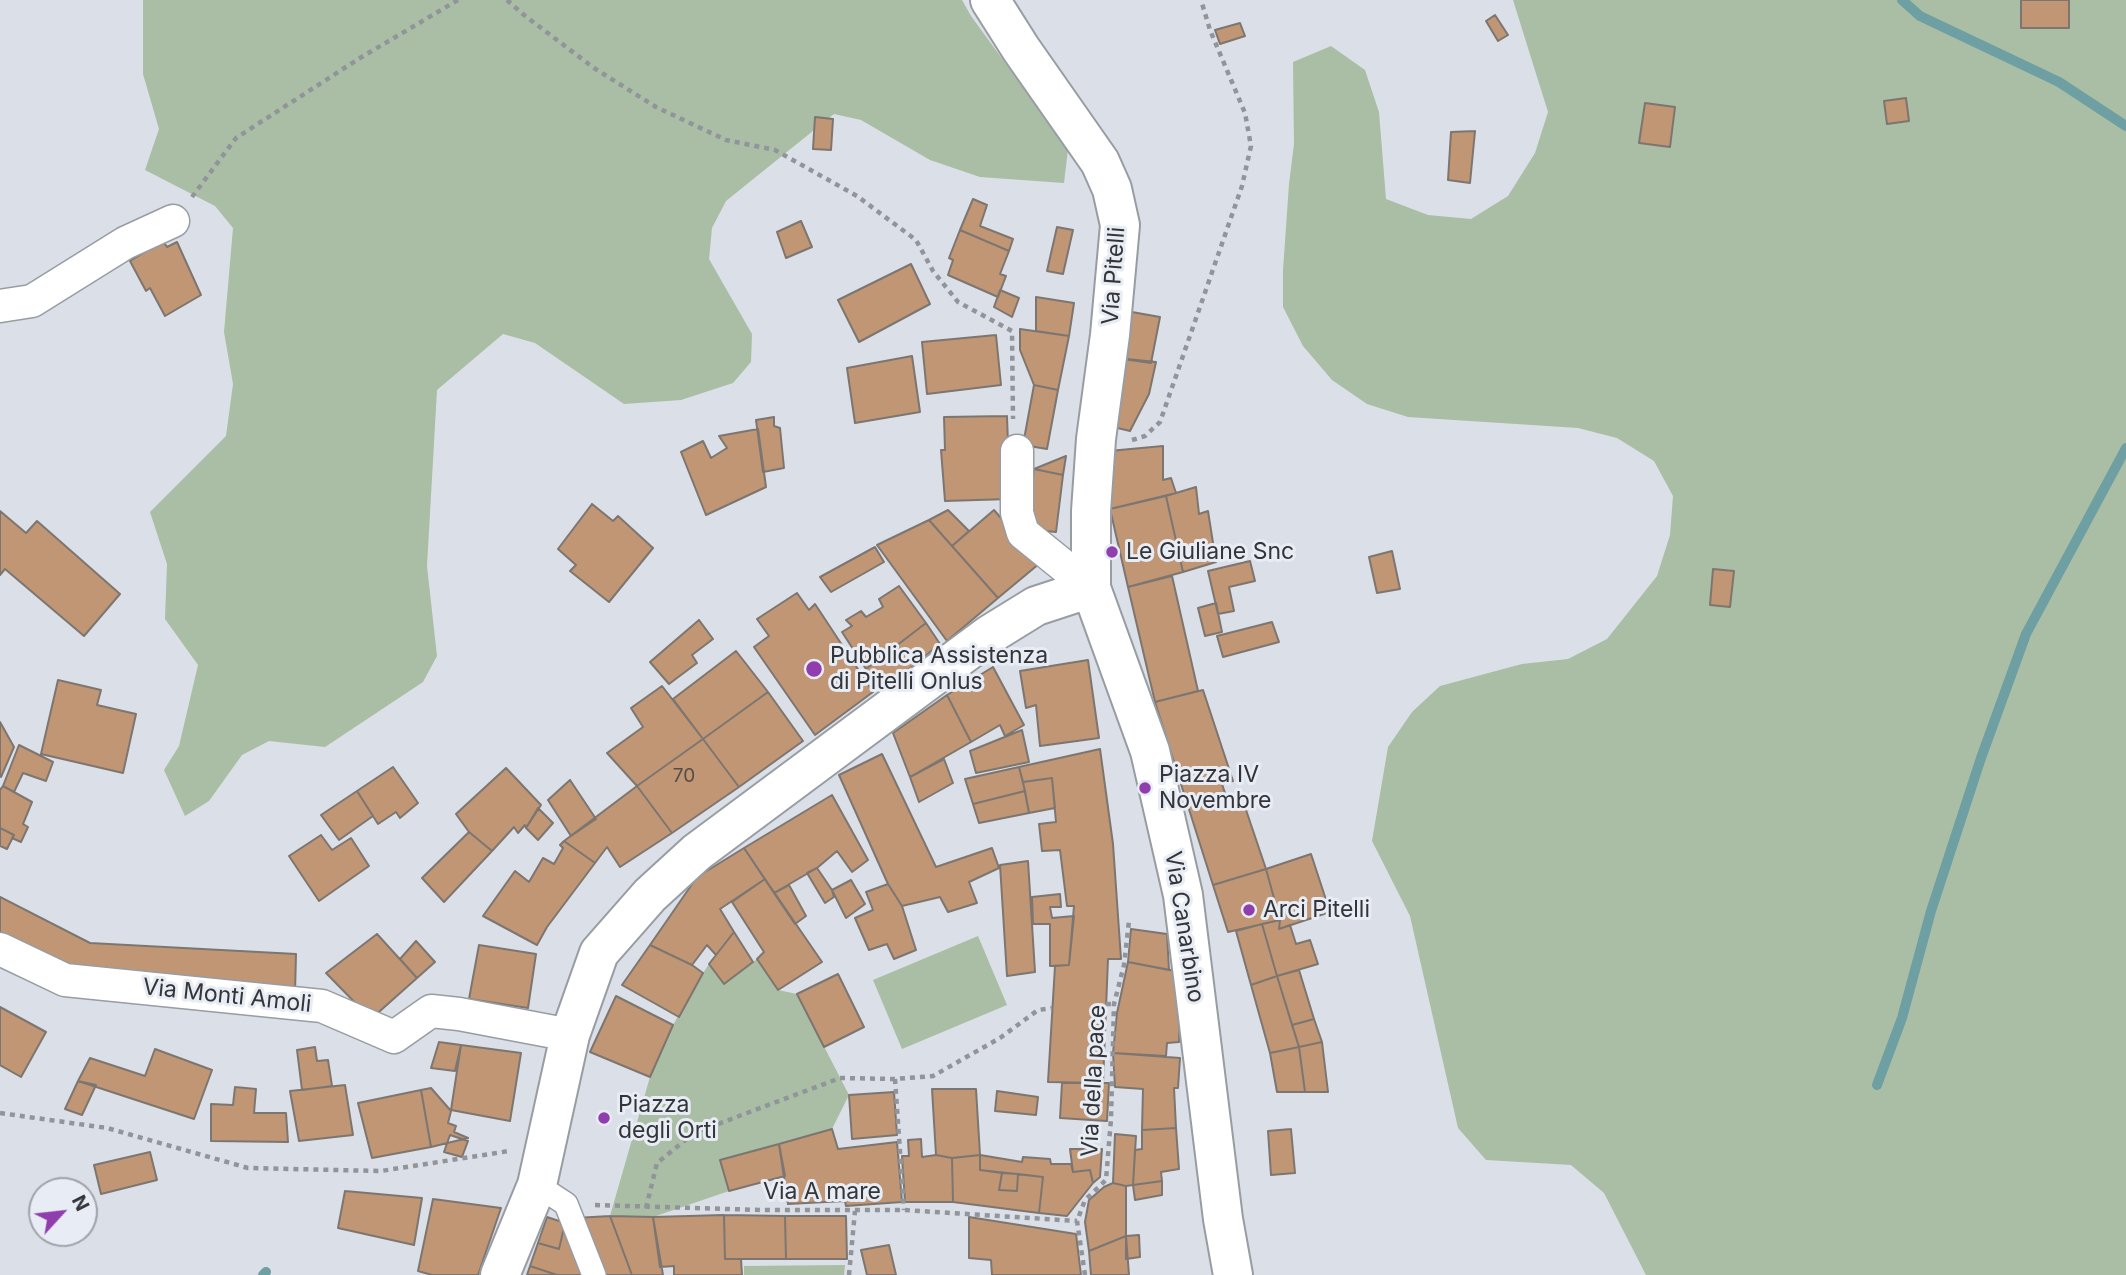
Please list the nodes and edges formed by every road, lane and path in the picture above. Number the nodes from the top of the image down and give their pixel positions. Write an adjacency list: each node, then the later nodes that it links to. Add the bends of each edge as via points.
1 (458, 0): 5 (path, via 236,138)
2 (508, 0): 8 (path, via 594,68 656,107 726,140 775,150 858,195 916,240 958,302 1012,331)
3 (990, 0): 7 (street, Via Pitelli, via 1100,162 1112,189 1120,225)
4 (1201, 0): 7 (path, via 1245,113 1251,146 1242,186 1160,422 1135,440)
5 (173, 221): 6 (street, via 125,243 32,301)
6 (0, 306)
7 (1096, 439): 9 (street, Via Pitelli)
8 (1017, 451): 9 (street, via 1017,513 1023,533)
9 (1091, 589): 15 (street, via 1036,606 989,635 697,852 650,895 599,953); 28 (street, Via Canarbino, via 1150,751 1183,895)
10 (1129, 921): 13 (path, Via della pace)
11 (0, 949): 15 (street, Via Monti Amoli, via 65,980 322,1006 394,1037 431,1011)
12 (1106, 1003): 13 (path)
13 (1114, 1004): 23 (path, Via della pace, via 1106,1180 1085,1200)
14 (1052, 1009): 16 (path, via 1038,1010 933,1076)
15 (570, 1035): 18 (street)
16 (895, 1079): 20 (path, via 840,1078 694,1133 657,1163); 22 (path)
17 (0, 1113): 18 (path, via 107,1128 248,1168 381,1171 512,1150)
18 (548, 1133): 19 (street)
19 (552, 1195): 20 (path, Via A mare); 24 (street); 25 (street)
20 (646, 1208): 21 (path, Via A mare)
21 (855, 1210): 22 (path, Via A mare); 26 (path)
22 (904, 1210): 23 (path, Via A mare)
23 (1077, 1221): 27 (path)
24 (500, 1275)
25 (594, 1275)
26 (849, 1275)
27 (1085, 1275)
28 (1233, 1275)

